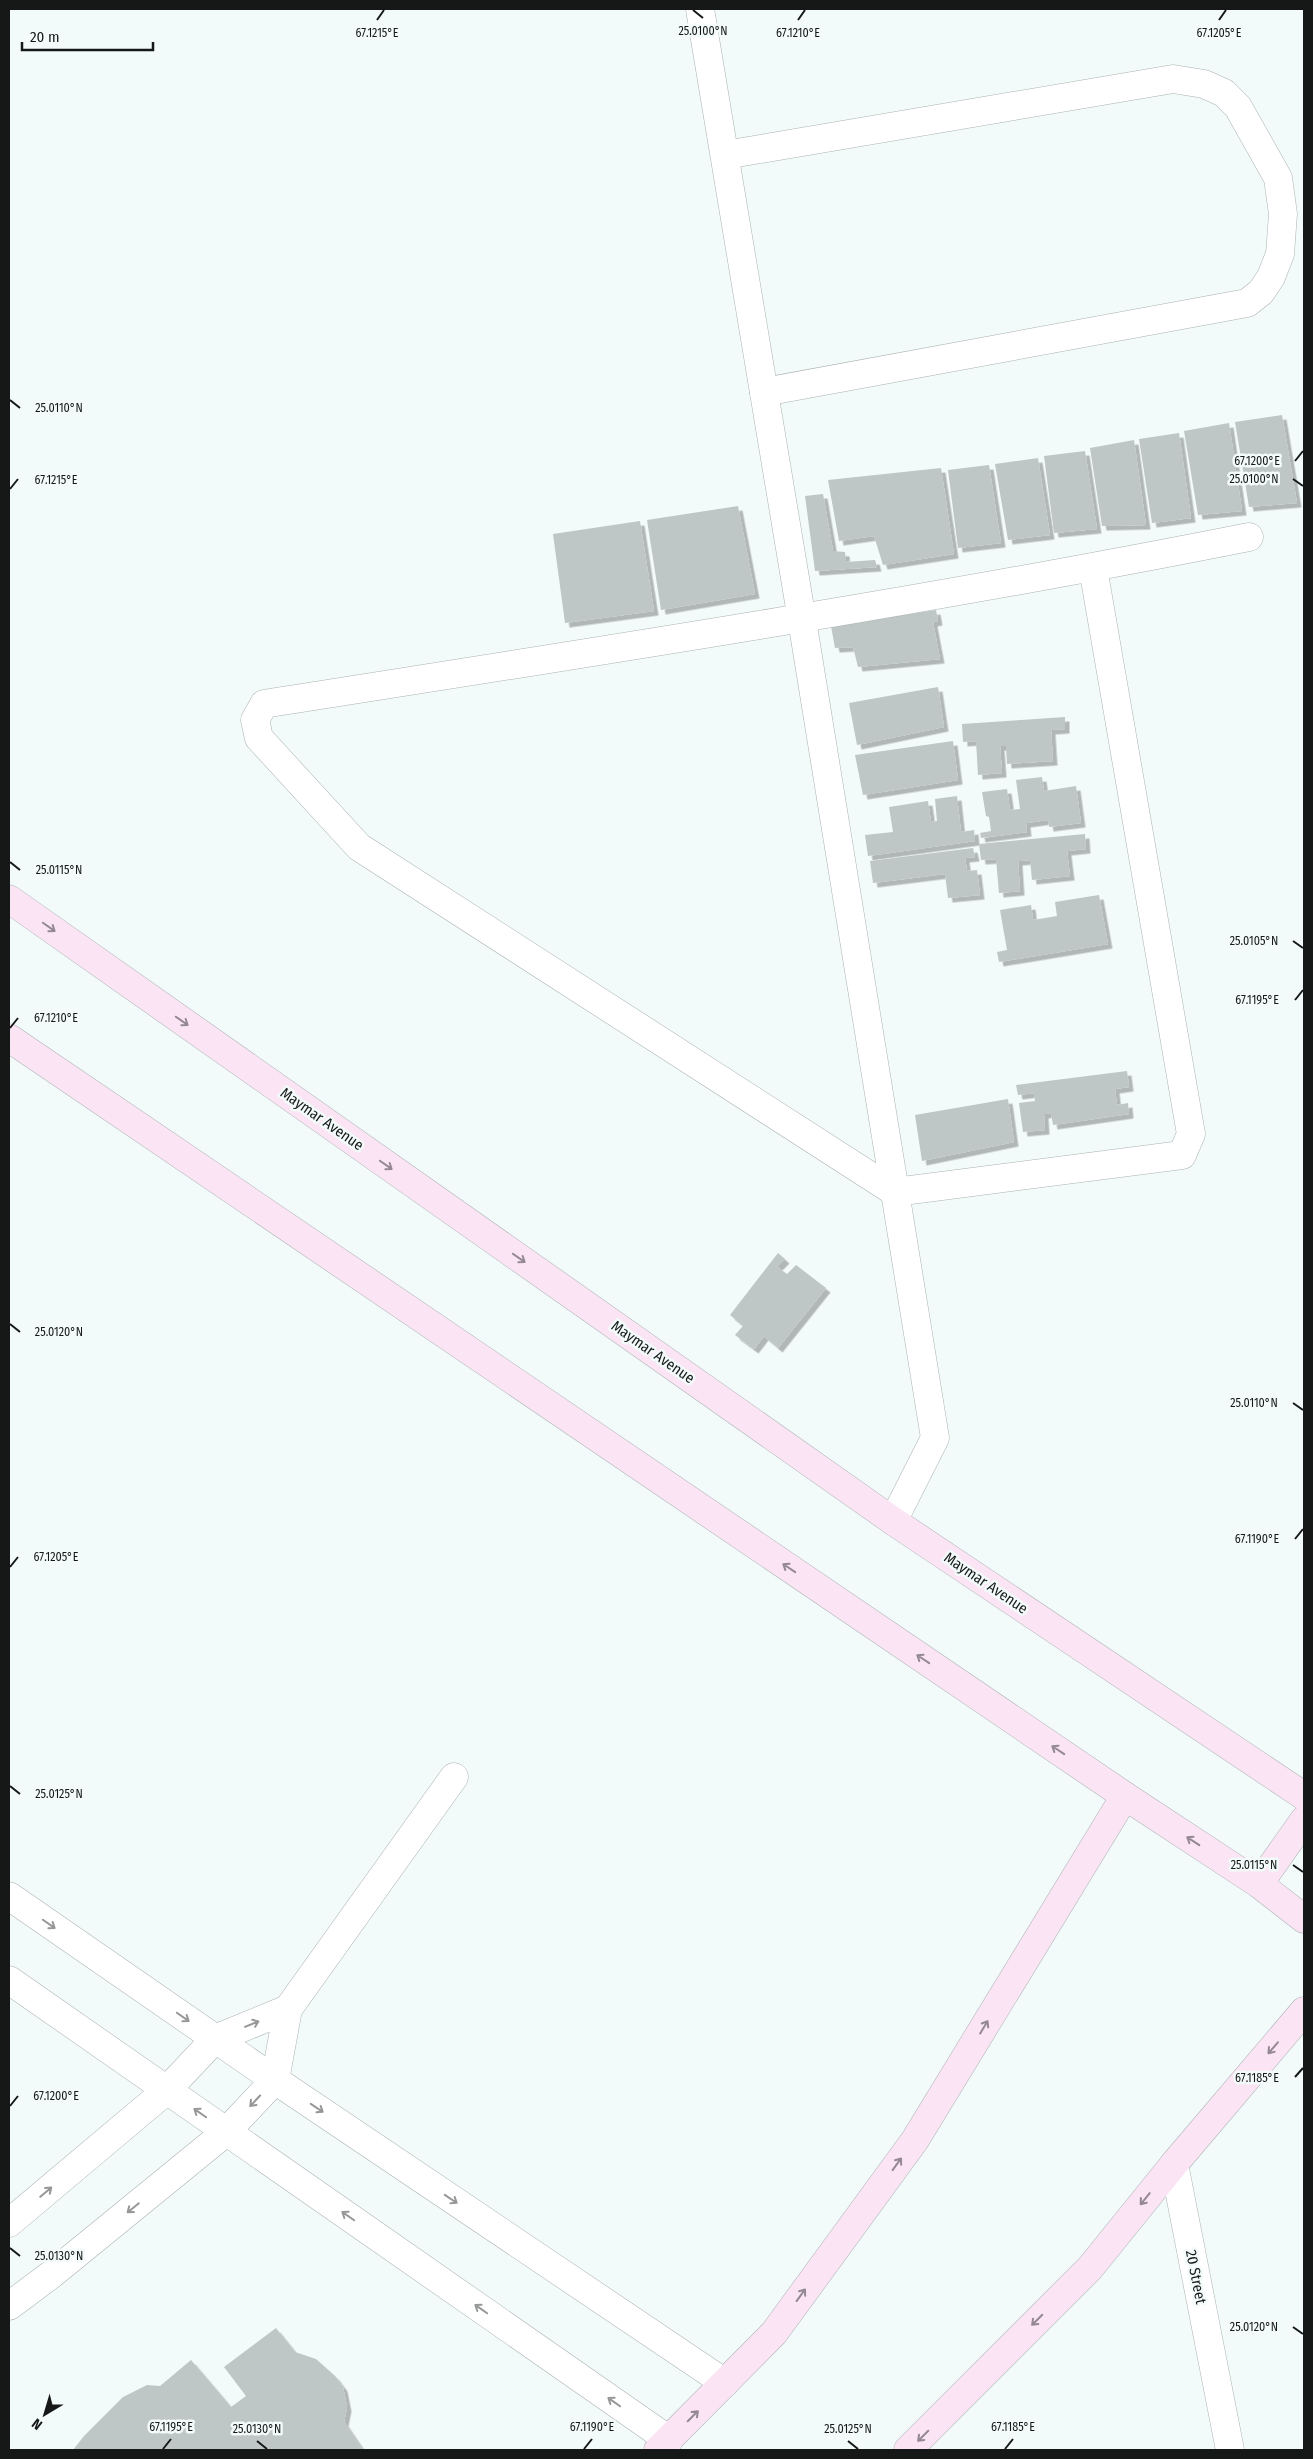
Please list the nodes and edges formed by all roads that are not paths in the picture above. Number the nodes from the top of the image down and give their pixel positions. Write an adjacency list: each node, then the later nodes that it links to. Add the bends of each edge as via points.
1 (700, 9): 2 (street)
2 (725, 155): 3 (street); 3 (street, via 1173,79 1204,84 1224,93 1238,107 1278,178 1283,214 1280,254 1261,292 1247,303)
3 (764, 392): 6 (street)
4 (1249, 537): 5 (street)
5 (1093, 568): 6 (street); 9 (street, via 1191,1134 1182,1155)
6 (802, 620): 9 (street); 9 (street, via 264,704 255,720 259,738 360,847)
7 (9, 899): 10 (main road, Maymar Avenue, one-way to 10)
8 (9, 1038): 12 (main road, one-way to 8)
9 (895, 1192): 10 (street, via 935,1438)
10 (893, 1521): 13 (main road, Maymar Avenue)
11 (454, 1777): 19 (street)
12 (1125, 1796): 15 (main road, one-way to 12); 28 (main road, one-way to 12, via 774,2333 915,2140)
13 (1304, 1796)
14 (1304, 1820): 15 (main road)
15 (1259, 1884): 17 (main road)
16 (9, 1896): 21 (street, one-way to 21)
17 (1304, 1919)
18 (9, 1980): 23 (street)
19 (288, 2009): 21 (street, one-way to 19); 22 (street)
20 (1304, 2011): 25 (main road, one-way to 25)
21 (215, 2039): 22 (street); 23 (street)
22 (275, 2080): 24 (street, one-way to 24); 28 (street, one-way to 28)
23 (167, 2090): 24 (street, one-way to 23); 26 (street, one-way to 23)
24 (226, 2132): 27 (street, one-way to 27); 29 (street, one-way to 24)
25 (1174, 2164): 30 (main road, one-way to 30, via 1090,2268); 31 (street, 20 Street)
26 (9, 2223)
27 (9, 2306)
28 (724, 2383): 29 (main road, one-way to 28)
29 (664, 2445)
30 (908, 2450)
31 (1230, 2450)

